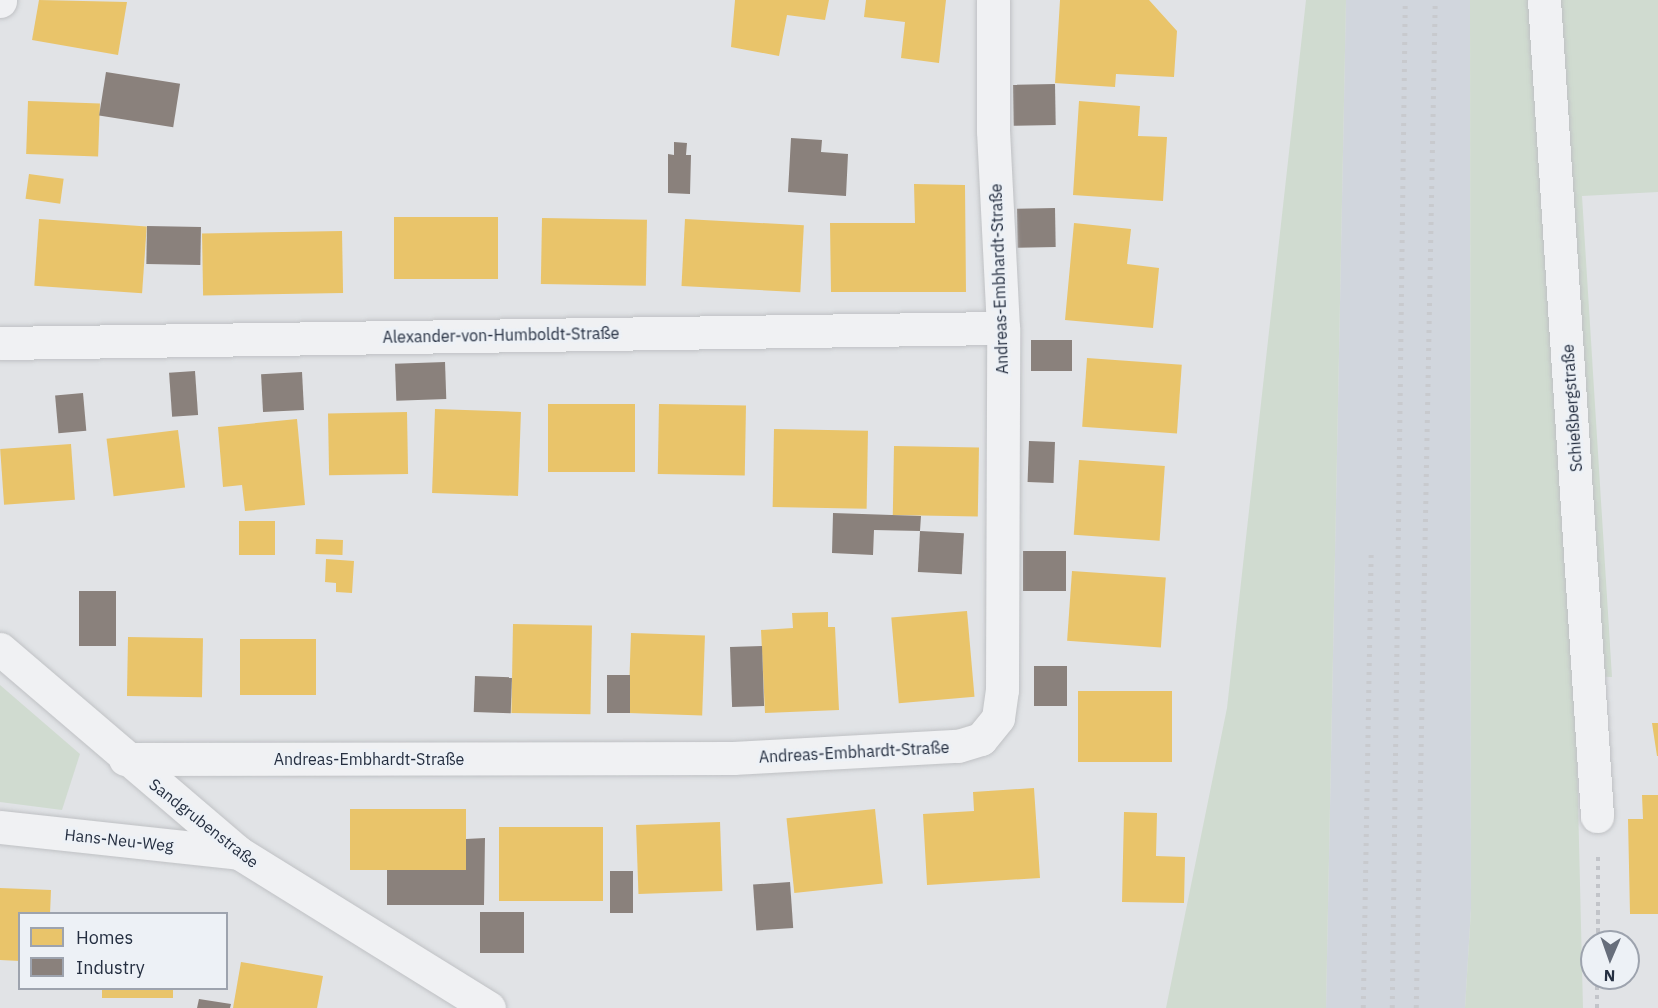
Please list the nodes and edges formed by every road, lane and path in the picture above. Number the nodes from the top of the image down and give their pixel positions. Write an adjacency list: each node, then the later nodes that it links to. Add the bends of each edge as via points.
1 (993, 0): 3 (street, Andreas-Embhardt-Straße, via 993,131)
2 (1544, 0): 7 (street, Schießbergstraße)
3 (1003, 328): 4 (street, Alexander-von-Humboldt-Straße); 6 (street, Andreas-Embhardt-Straße, via 1002,690 998,718 981,739 958,746 733,758)
4 (0, 343)
5 (0, 649): 6 (street, Sandgrubenstraße)
6 (125, 759): 9 (street, Sandgrubenstraße)
7 (1597, 816): 10 (path)
8 (0, 827): 9 (street, Hans-Neu-Weg)
9 (239, 853): 12 (street, Sandgrubenstraße)
10 (1598, 930)
11 (1597, 990): 13 (path)
12 (489, 1008)
13 (1597, 1008)

